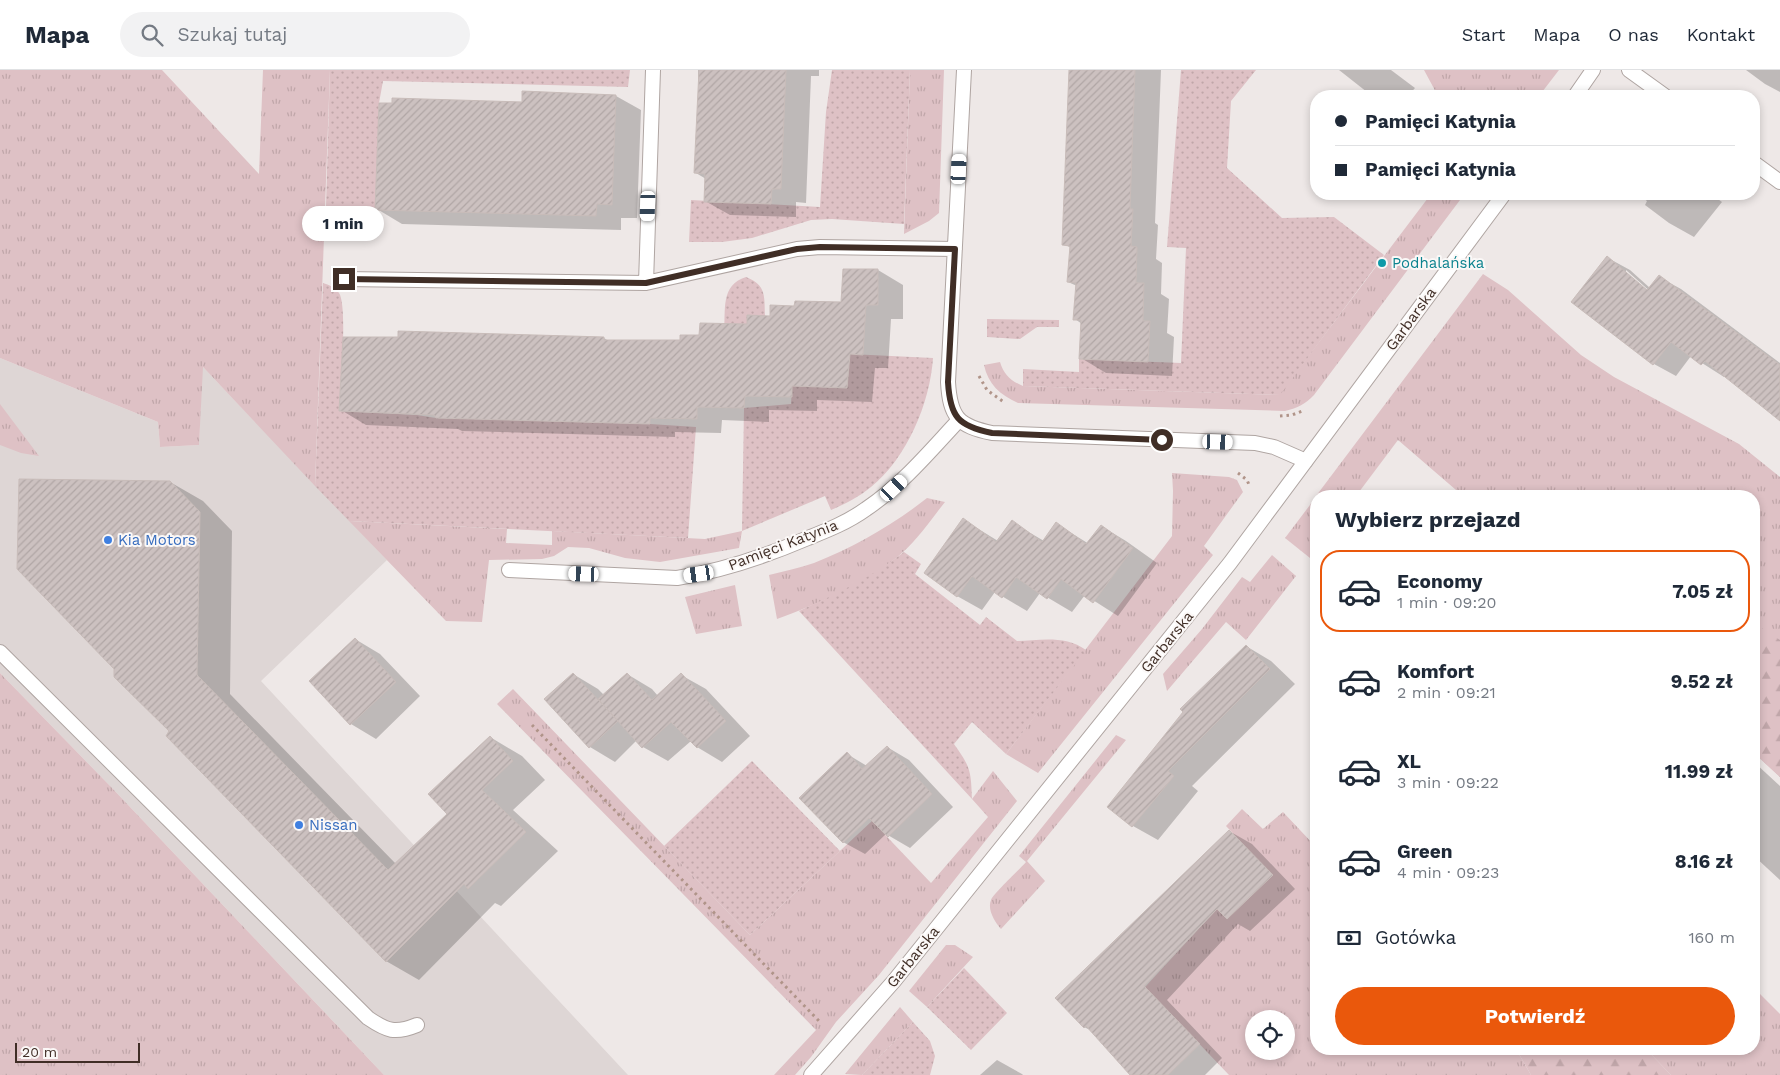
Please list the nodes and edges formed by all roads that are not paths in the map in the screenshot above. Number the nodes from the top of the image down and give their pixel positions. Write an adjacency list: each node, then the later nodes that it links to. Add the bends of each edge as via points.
1 (653, 70): 12 (street)
2 (964, 70): 10 (street)
3 (1593, 70): 5 (street)
4 (1629, 70): 6 (street)
5 (1579, 90)
6 (1656, 90)
7 (1760, 167): 8 (street)
8 (1780, 182)
9 (1500, 200): 14 (street, Garbarska)
10 (955, 249): 12 (street, via 797,249); 13 (street, via 948,382 949,400)
11 (344, 279): 12 (street)
12 (646, 283)
13 (959, 420): 14 (street, via 974,429 992,433 1255,443 1274,447); 15 (street, Pamięci Katynia, via 916,467 866,510 838,526 738,564 677,578)
14 (1306, 461): 18 (street, Garbarska, via 1211,586 894,981)
15 (509, 570)
16 (0, 652): 17 (street, via 368,1018 392,1031)
17 (417, 1025)
18 (812, 1075)

